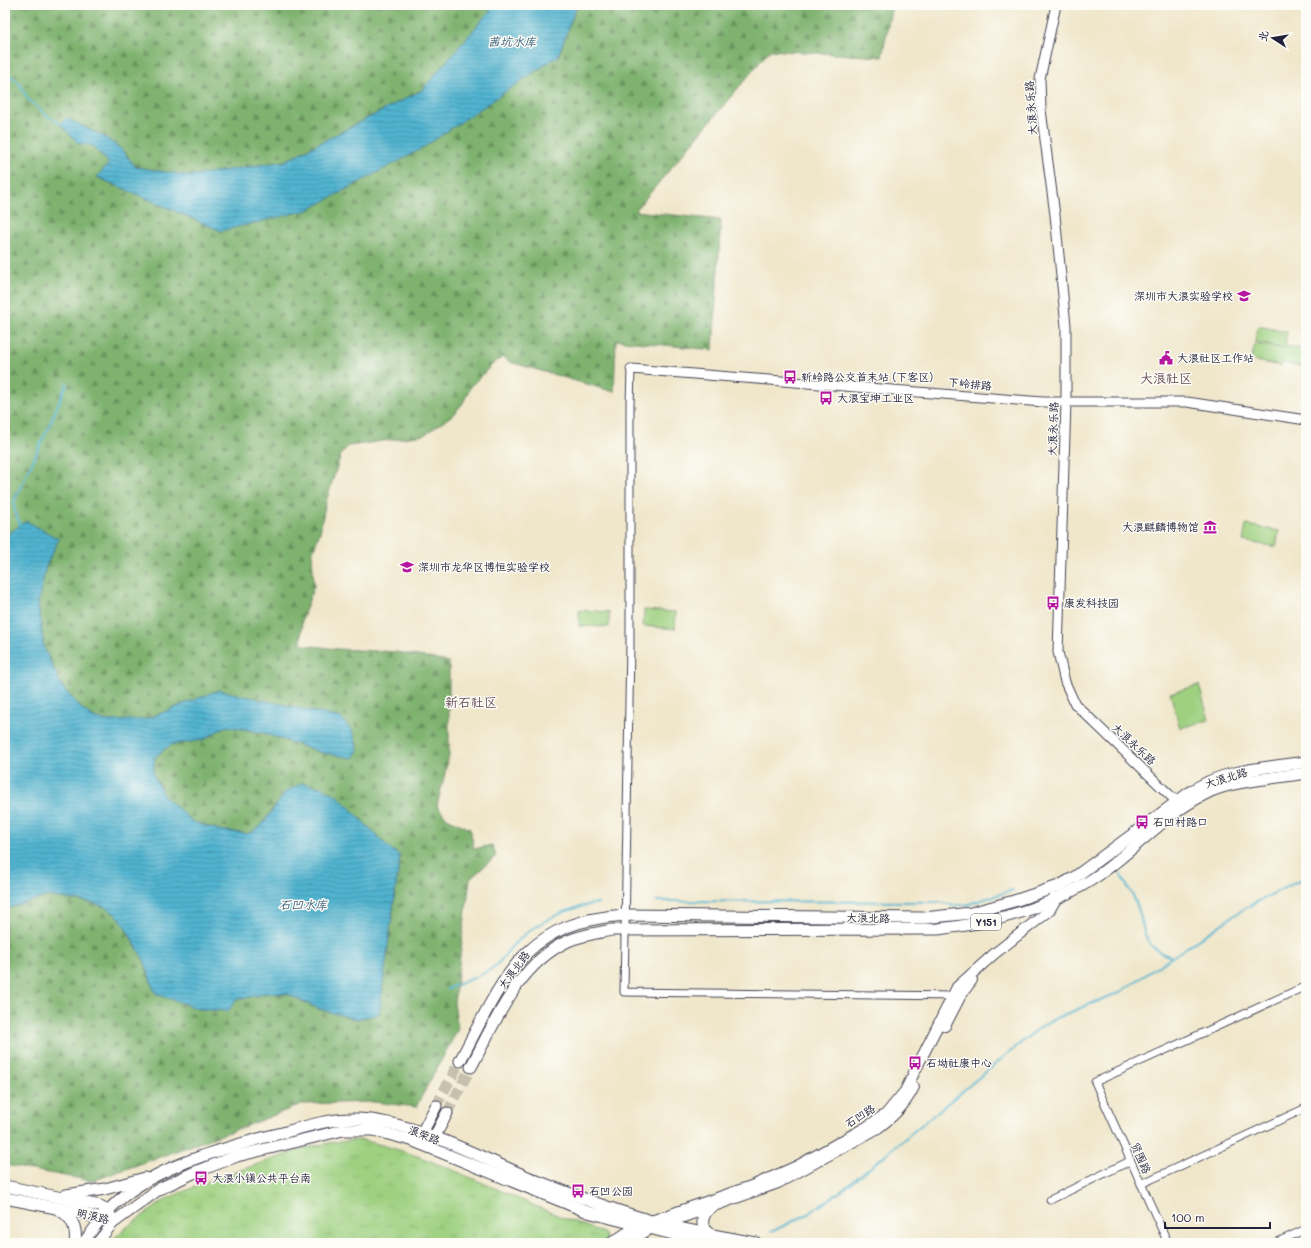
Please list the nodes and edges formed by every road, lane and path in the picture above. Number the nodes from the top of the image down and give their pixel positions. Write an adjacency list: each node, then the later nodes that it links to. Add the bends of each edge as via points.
1 (1056, 5): 3 (street, 大浪永乐路, via 1040,79 1041,110 1066,326)
2 (631, 369): 3 (street, 下岭排路); 9 (street)
3 (1066, 402): 4 (street, 下岭排路, via 1187,402); 7 (street, 大浪永乐路, via 1058,635 1058,652 1065,682 1082,712)
4 (1306, 420)
5 (1306, 762): 7 (main road, 大浪北路 / Y151, via 1241,772 1216,779 1196,788)
6 (1306, 773): 7 (main road, 大浪北路 / Y151, via 1219,788)
7 (1180, 806): 8 (main road, 大浪北路 / Y151, via 1100,874); 9 (main road, 大浪北路 / Y151, via 1075,877 1038,893 971,913 924,918)
8 (1054, 898): 10 (main road, 大浪北路 / Y151, via 995,920 938,929); 12 (main road, 石凹路, via 1056,899 1053,907 957,987)
9 (626, 915): 10 (street); 13 (main road, 大浪北路, via 581,921 555,931 530,949 510,971)
10 (626, 930): 12 (street, via 624,992); 14 (main road, 大浪北路, via 591,934 568,941 547,954 524,976 509,998)
11 (1306, 986): 20 (street, 贤围路, via 1095,1082)
12 (957, 996): 28 (main road, 石凹路, via 907,1100 888,1121 796,1174); 32 (main road, 石凹路, via 905,1091 886,1114 790,1170)
13 (460, 1061)
14 (471, 1067)
15 (436, 1106): 19 (main road)
16 (1306, 1108): 22 (street)
17 (447, 1113): 18 (main road)
18 (434, 1138): 19 (main road); 32 (main road, 浪荣路)
19 (421, 1139): 21 (main road, 浪荣路, via 375,1121 334,1120 234,1146); 30 (main road, 浪荣路, via 363,1129 343,1130 237,1156 159,1189); 33 (main road, 浪荣路, via 566,1203)
20 (1130, 1162): 22 (street, 贤围路); 26 (street)
21 (165, 1171): 24 (main road, via 105,1189 69,1195); 29 (main road, 浪荣路, via 124,1197)
22 (1141, 1184): 42 (street, 贤围路)
23 (5, 1186): 24 (main road, 明浪路)
24 (50, 1195): 29 (main road, 明浪路, via 100,1206)
25 (5, 1198): 27 (main road, 明浪路)
26 (1050, 1200)
27 (52, 1207): 29 (main road, 明浪路); 36 (main road, via 64,1212 73,1222 76,1229)
28 (709, 1209): 31 (main road, 石凹路); 35 (main road, via 704,1214 703,1223)
29 (105, 1215): 30 (main road, 明浪路); 37 (main road)
30 (114, 1222): 38 (main road)
31 (664, 1224): 32 (main road, 浪荣路); 35 (main road, 浪荣路)
32 (650, 1225): 33 (main road, 浪荣路); 35 (main road, 浪荣路); 40 (main road, 石凹路)
33 (637, 1226): 39 (main road)
34 (1306, 1229): 43 (street)
35 (708, 1238): 41 (main road, 浪荣路)
36 (75, 1243)
37 (83, 1243)
38 (97, 1243)
39 (611, 1243)
40 (627, 1243)
41 (756, 1243)
42 (1168, 1243)
43 (1275, 1243)

